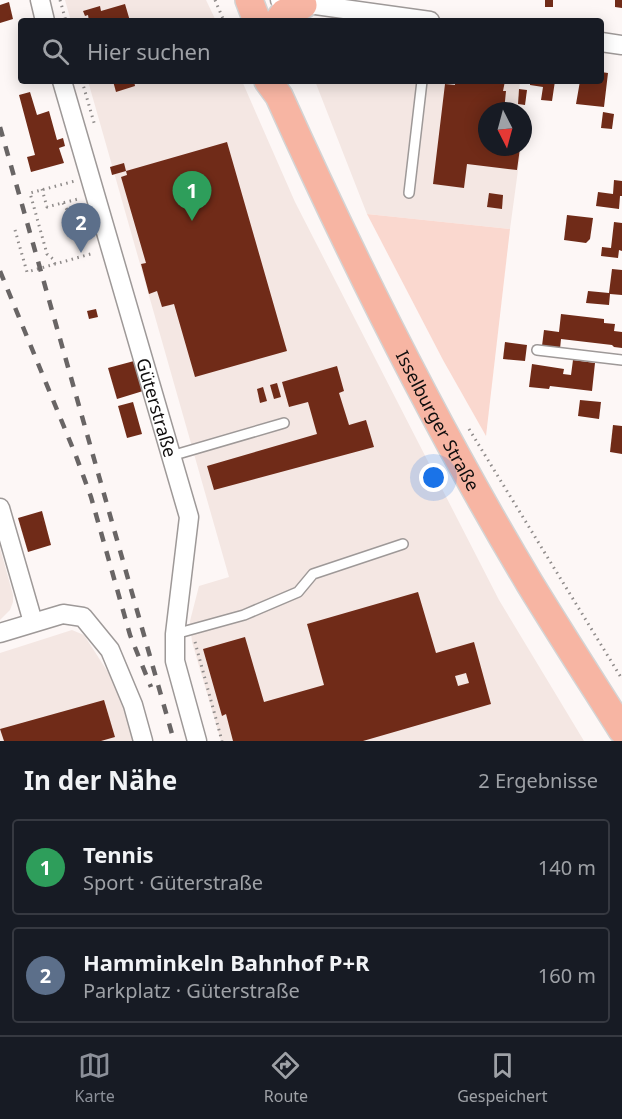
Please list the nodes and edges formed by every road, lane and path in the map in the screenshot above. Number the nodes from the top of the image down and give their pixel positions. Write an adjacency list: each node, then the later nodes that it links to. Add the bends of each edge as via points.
1 (39, 0): 7 (street)
2 (60, 0): 8 (path)
3 (215, 0): 9 (path)
4 (229, 0): 10 (main road)
5 (249, 0): 11 (main road)
6 (291, 2): 12 (main road); 13 (street)
7 (44, 18)
8 (65, 18)
9 (223, 18)
10 (236, 18)
11 (256, 18)
12 (280, 18)
13 (407, 18)
14 (604, 42): 15 (street)
15 (622, 45)
16 (63, 84): 19 (street, Güterstraße)
17 (422, 84): 21 (lane)
18 (274, 86): 38 (main road, Isselburger Straße, via 359,271 428,404 530,584)
19 (81, 177): 20 (path); 22 (path, via 78,199); 25 (street, Güterstraße, via 94,200)
20 (42, 189): 22 (path, via 47,207); 26 (path, via 30,193 47,254)
21 (410, 193)
22 (63, 203): 23 (path)
23 (69, 213)
24 (15, 230): 26 (path, via 27,272)
25 (111, 248): 26 (path); 31 (street, Güterstraße)
26 (55, 264)
27 (537, 350): 28 (lane)
28 (622, 360)
29 (284, 423): 31 (lane)
30 (466, 424): 37 (path)
31 (171, 456): 36 (street, Güterstraße, via 189,517)
32 (0, 508): 34 (street)
33 (403, 544): 36 (lane, via 313,574 298,592 244,615)
34 (33, 622): 35 (street); 39 (street, via 63,614 83,617 110,650)
35 (0, 633)
36 (175, 634): 40 (street, Güterstraße, via 175,661)
37 (622, 679)
38 (622, 730)
39 (144, 741)
40 (197, 741)

